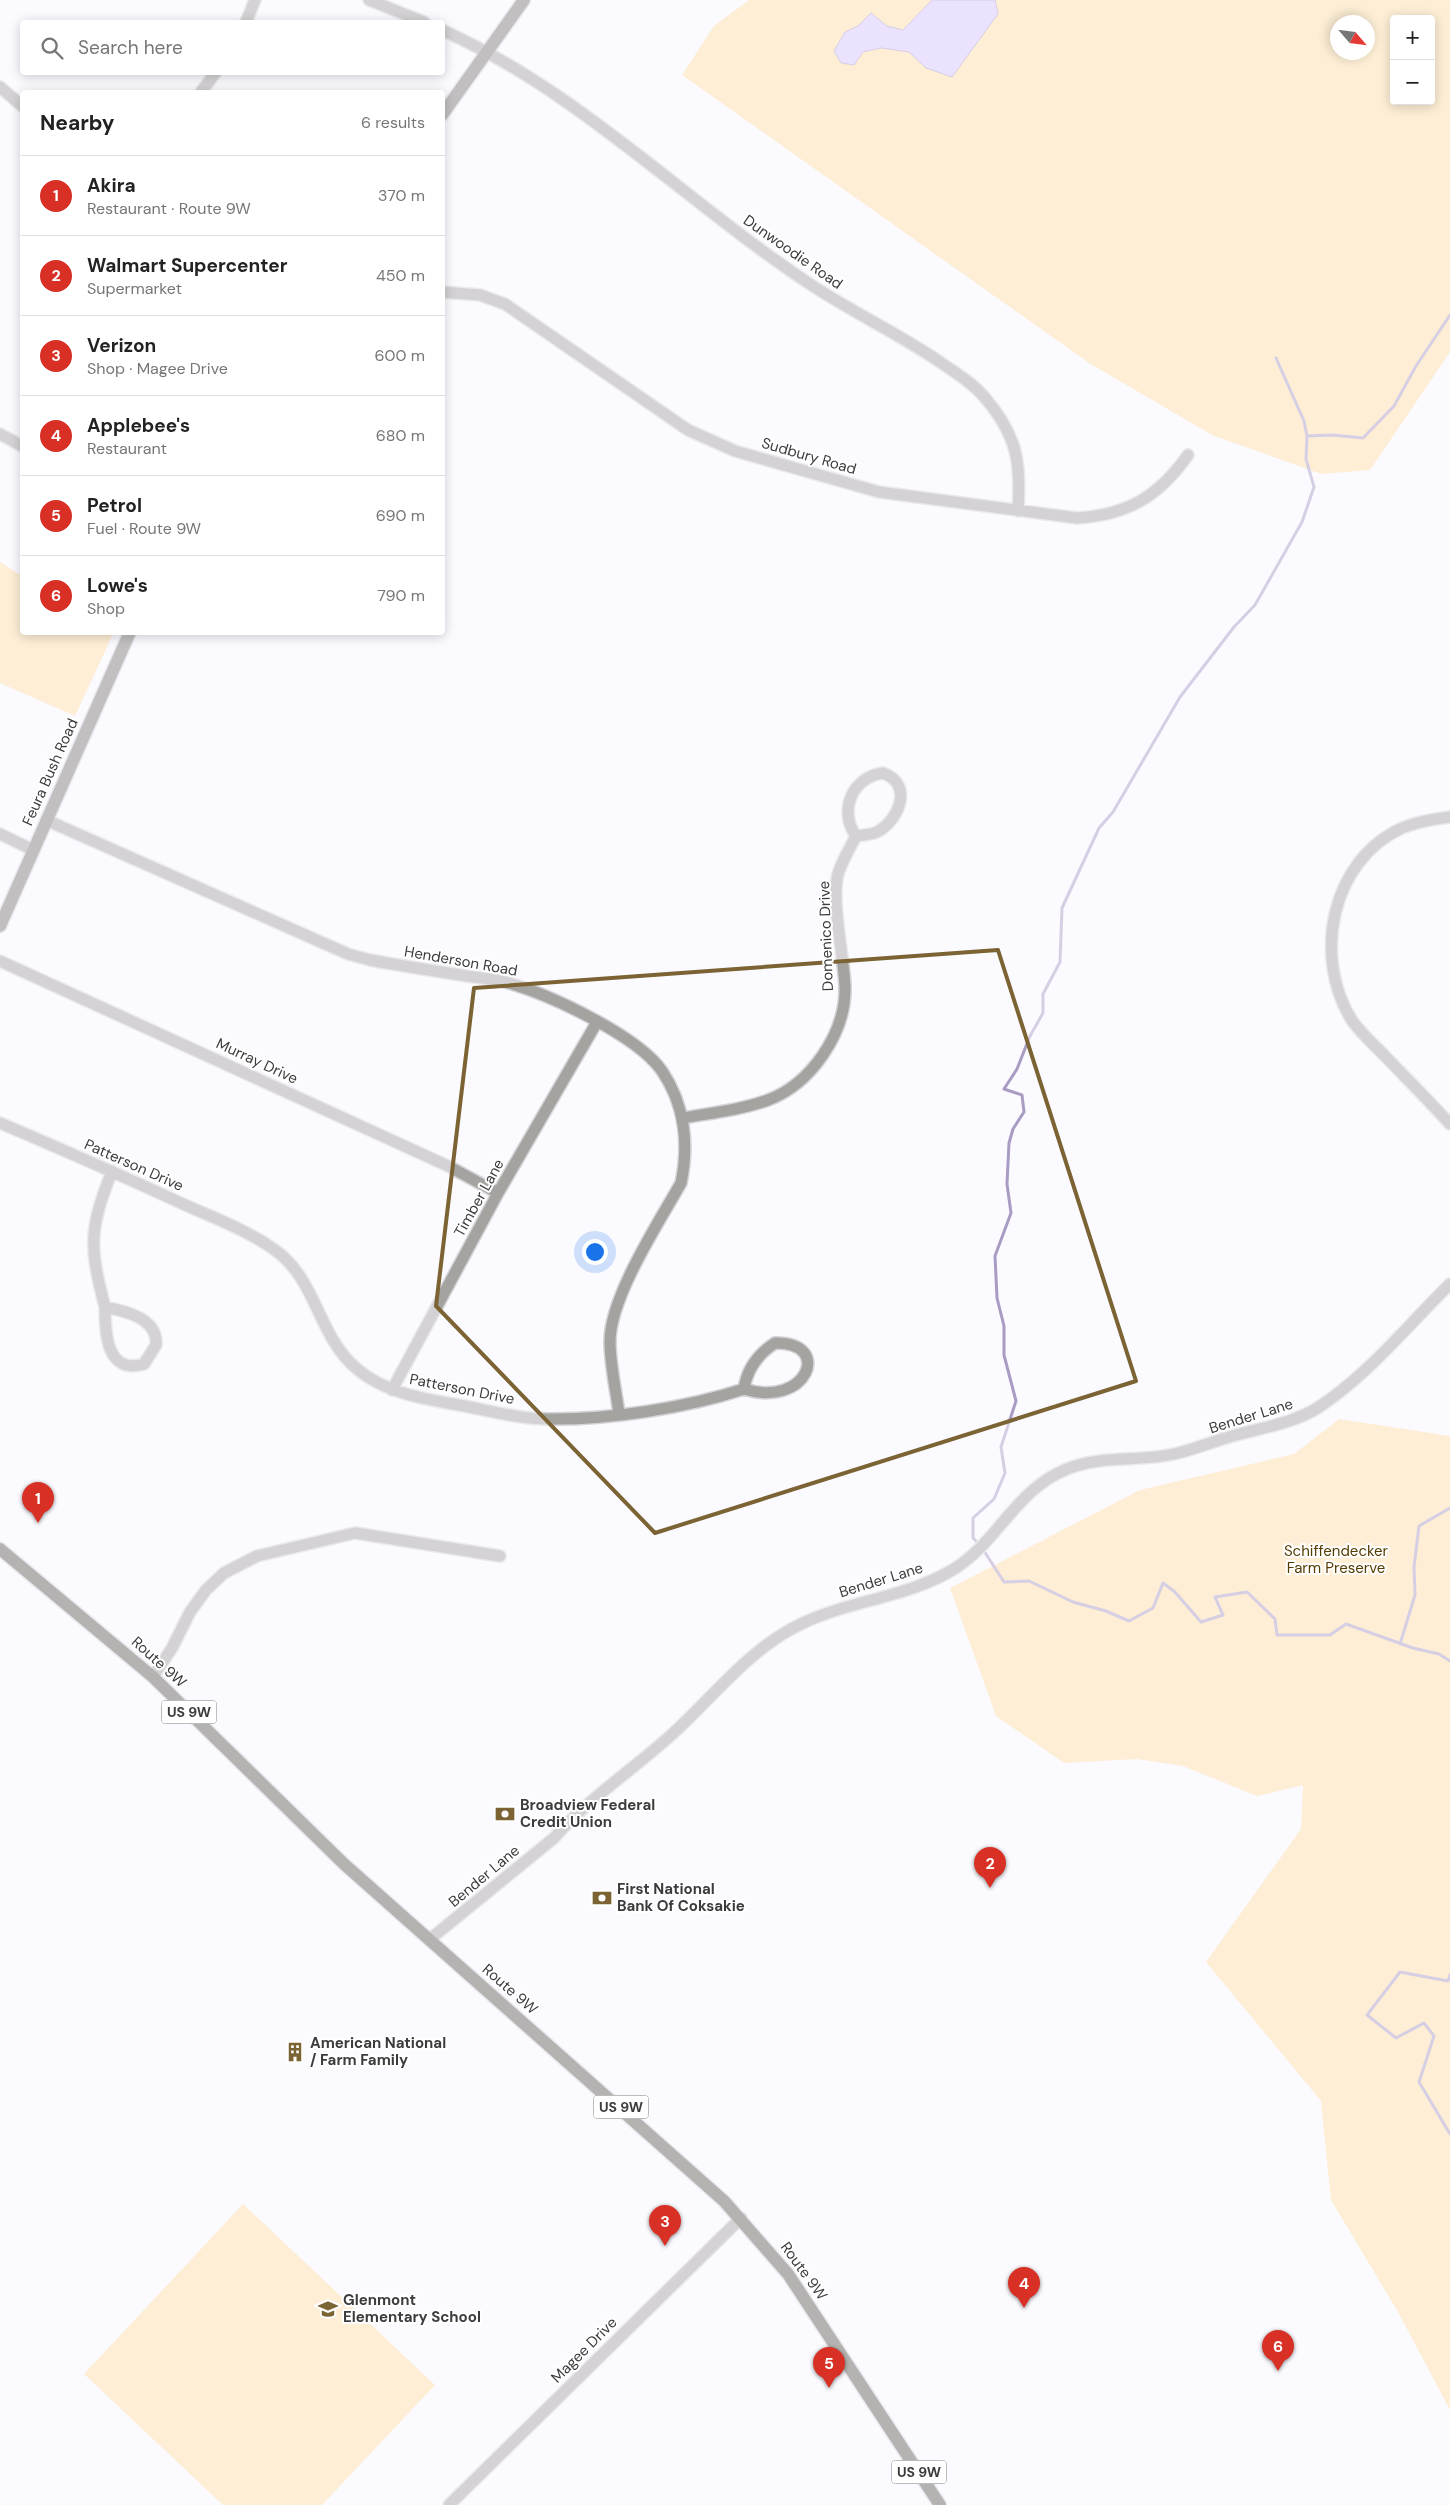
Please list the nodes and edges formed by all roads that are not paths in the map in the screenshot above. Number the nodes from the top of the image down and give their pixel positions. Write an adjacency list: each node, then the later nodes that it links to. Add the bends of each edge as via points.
1 (255, 0): 4 (street)
2 (369, 0): 5 (street)
3 (524, 0): 7 (main road)
4 (247, 20)
5 (419, 20)
6 (445, 32): 7 (street, Dunwoodie Road)
7 (488, 54): 12 (main road); 17 (street, Dunwoodie Road, via 556,96 811,285 912,343 960,375 985,397 1002,419 1017,454 1020,475)
8 (214, 75): 10 (street)
9 (0, 87): 11 (street)
10 (202, 90)
11 (20, 104)
12 (445, 111)
13 (445, 292): 17 (street, Sudbury Road, via 480,295 505,304 688,430 735,451 879,492)
14 (0, 434): 15 (street)
15 (20, 445)
16 (1188, 455): 17 (street, Sudbury Road, via 1160,489 1119,511 1077,518)
17 (1018, 511)
18 (129, 635): 20 (main road, Feura Bush Road)
19 (1450, 817): 29 (street, via 1402,828 1360,862 1340,898 1330,942 1332,971 1339,995 1354,1022)
20 (46, 820): 23 (main road, Feura Bush Road); 26 (street, Henderson Road, via 348,954 511,983 554,999)
21 (0, 834): 23 (street)
22 (856, 836): 22 (street, via 847,816 856,787 873,775 894,777 900,786 901,797 894,816 878,832); 27 (street, Domenico Drive, via 838,874 837,909 845,990 840,1022 827,1050 800,1080 769,1100)
23 (33, 850): 24 (main road, Feura Bush Road)
24 (0, 926)
25 (0, 961): 31 (street, Murray Drive, via 448,1166)
26 (597, 1022): 27 (street, Henderson Road, via 636,1046 661,1070); 31 (street, Timber Lane)
27 (682, 1118): 36 (street, Henderson Road, via 686,1150 681,1183 621,1296 614,1319 610,1340)
28 (0, 1123): 30 (street, Patterson Drive)
29 (1450, 1124)
30 (112, 1171): 33 (street, via 99,1204 92,1246); 35 (street, Patterson Drive, via 251,1235 276,1251 298,1271 337,1346 354,1367)
31 (498, 1193): 35 (street, Timber Lane)
32 (1450, 1284): 40 (street, Bender Lane, via 1374,1362 1319,1407 1297,1419 1178,1453 1082,1464 1055,1474 1032,1488 982,1546 955,1568 907,1590 816,1617 774,1639 639,1762 572,1818 554,1838)
33 (104, 1307): 33 (street, via 111,1353 123,1364 144,1364 156,1345 154,1332 142,1319)
34 (744, 1389): 34 (street, Patterson Drive, via 756,1360 775,1343 795,1346 808,1361 803,1379 788,1390 763,1393); 36 (street, Patterson Drive, via 712,1400)
35 (392, 1390): 36 (street, Patterson Drive, via 433,1401 545,1419)
36 (618, 1414)
37 (0, 1549): 39 (main road, Route 9W / US 9W)
38 (500, 1556): 39 (street, via 355,1534 257,1556 224,1573 206,1590)
39 (153, 1677): 40 (main road, Route 9W / US 9W, via 344,1864)
40 (429, 1940): 41 (main road, Route 9W / US 9W, via 689,2167)
41 (741, 2218): 42 (street, Magee Drive); 43 (main road, Route 9W / US 9W, via 784,2268 820,2319)
42 (449, 2505)
43 (940, 2505)

